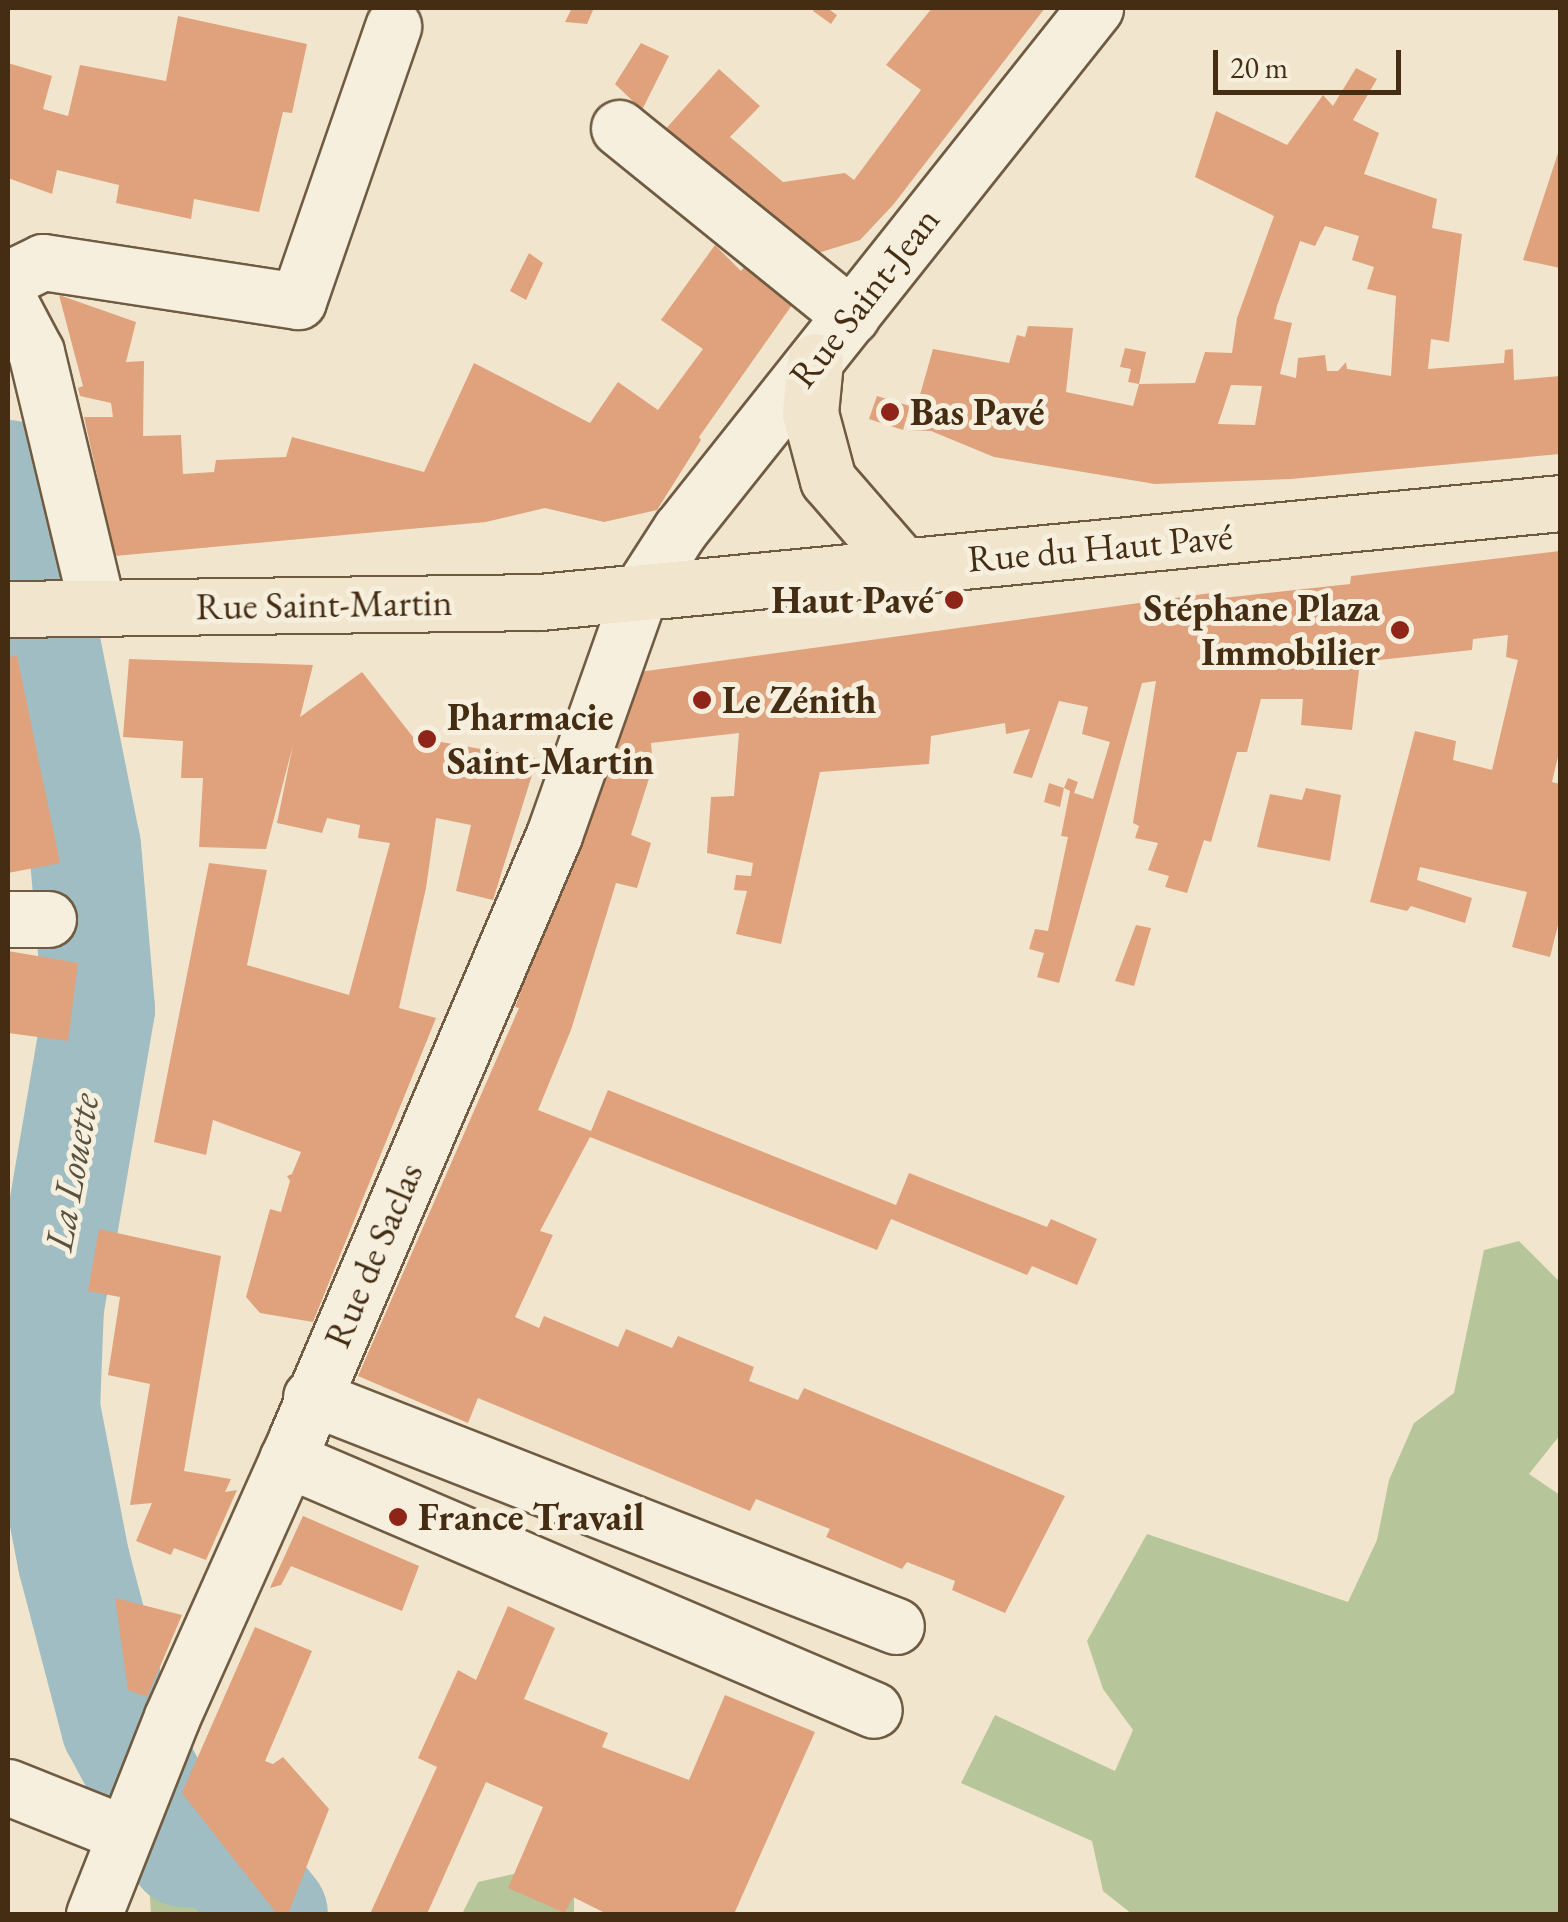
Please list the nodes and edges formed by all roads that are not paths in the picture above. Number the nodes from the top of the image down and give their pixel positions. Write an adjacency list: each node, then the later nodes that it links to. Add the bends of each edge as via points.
1 (1095, 8): 6 (street, Rue Saint-Jean)
2 (393, 26): 4 (street, via 298,302 43,262)
3 (619, 128): 6 (street)
4 (8, 279)
5 (8, 299): 11 (street, via 36,352)
6 (851, 316): 7 (street, Rue Saint-Jean)
7 (815, 361): 9 (main road, via 810,413 828,480); 10 (street, Rue Saint-Jean, via 680,530)
8 (1560, 503): 9 (main road, Rue du Haut Pavé, via 1048,556)
9 (901, 564): 10 (main road, Rue du Haut Pavé)
10 (640, 592): 11 (main road, Rue Saint-Martin, via 540,602); 13 (street, Rue de Saclas, via 554,835)
11 (91, 606): 12 (main road, Rue Saint-Martin)
12 (8, 609)
13 (311, 1398): 14 (street, Rue de Saclas); 15 (street)
14 (287, 1459): 16 (street); 18 (street, Rue de Saclas)
15 (896, 1626)
16 (874, 1710)
17 (8, 1787): 18 (street)
18 (125, 1828): 19 (street, Rue de Saclas)
19 (94, 1914)

